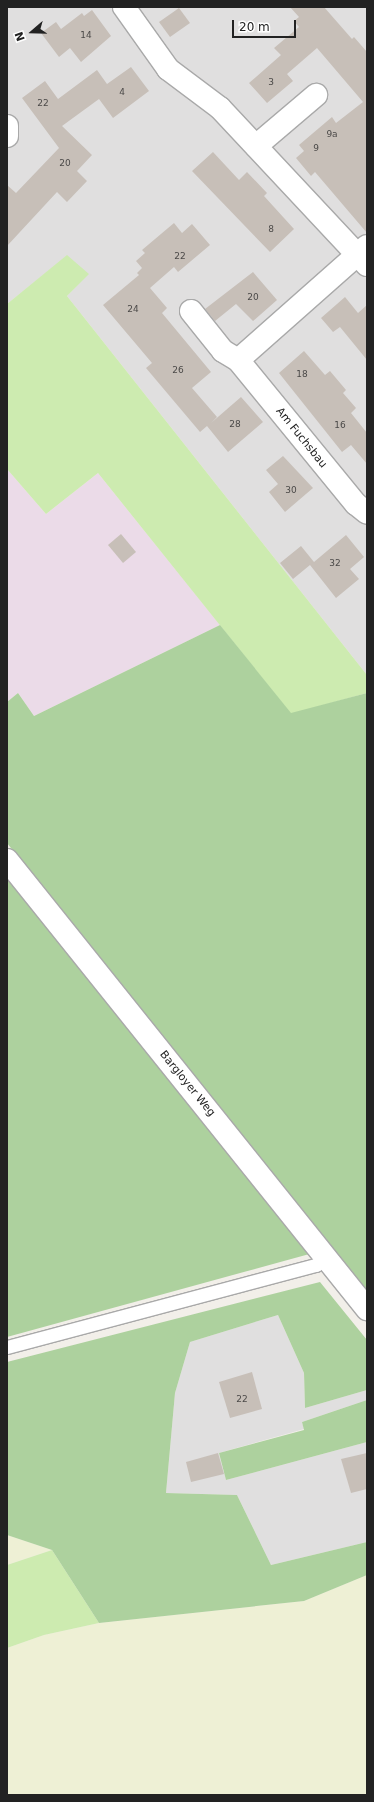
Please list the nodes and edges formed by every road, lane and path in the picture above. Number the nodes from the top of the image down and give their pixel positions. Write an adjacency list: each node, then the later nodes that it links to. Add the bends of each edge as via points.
1 (124, 7): 5 (street, via 168,69 220,108)
2 (316, 95): 5 (street)
3 (7, 126): 4 (street)
4 (7, 136)
5 (256, 146): 6 (street)
6 (364, 255): 8 (street)
7 (191, 311): 8 (street, Am Fuchsbau, via 223,351)
8 (238, 360): 9 (street, Am Fuchsbau, via 356,504)
9 (367, 513)
10 (7, 860): 11 (street, Bargloyer Weg)
11 (326, 1257): 12 (street, Bargloyer Weg); 13 (lane, via 316,1265)
12 (367, 1308)
13 (7, 1347)

